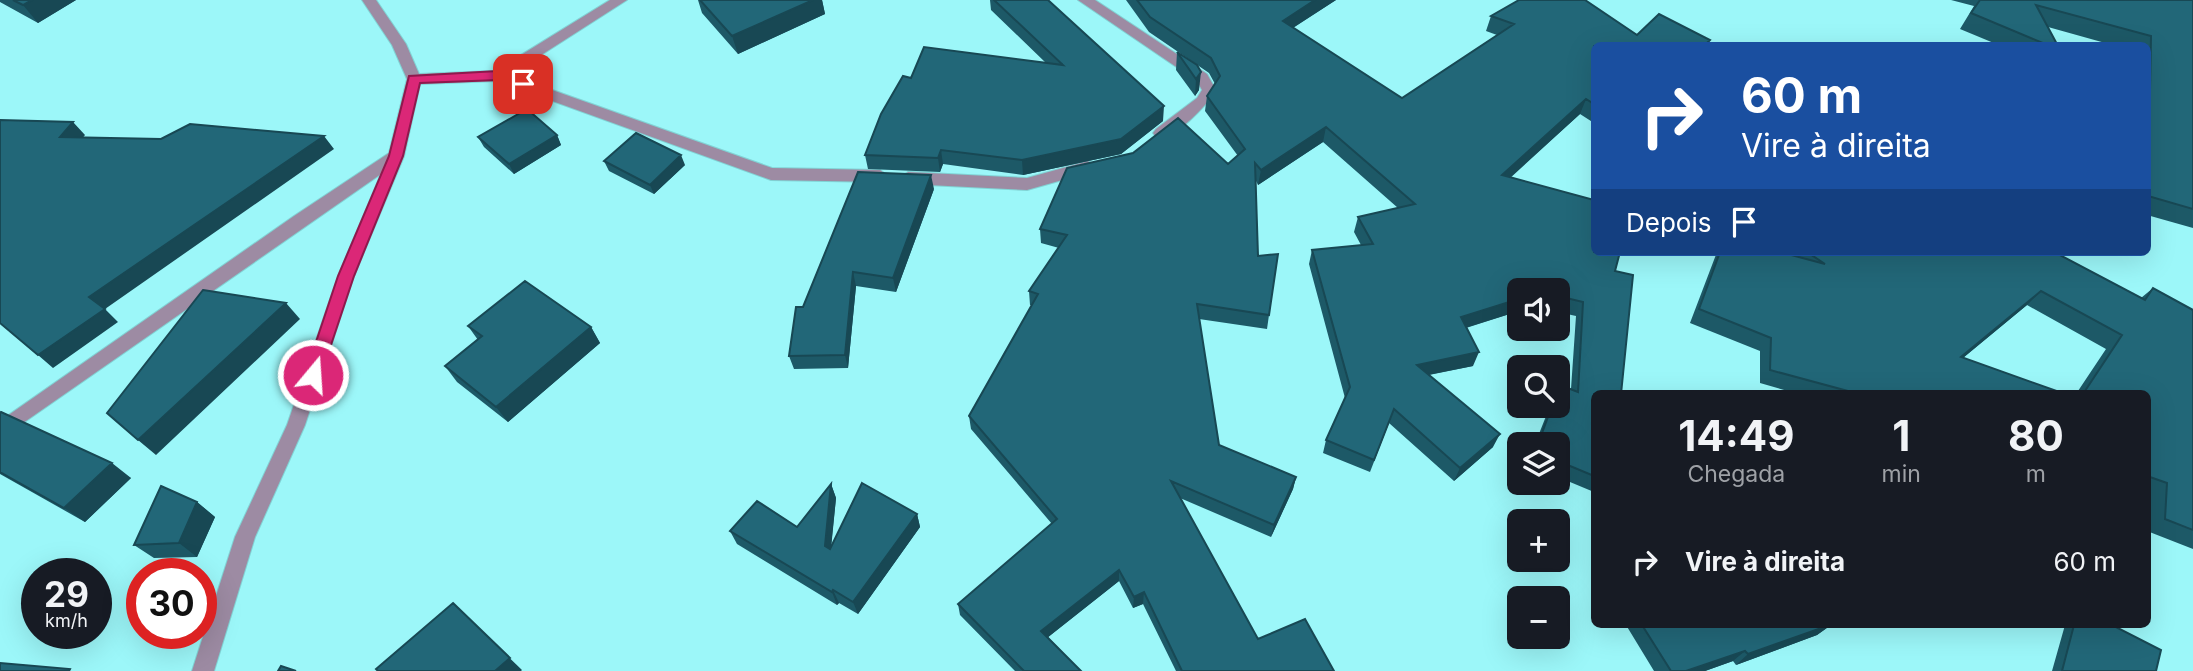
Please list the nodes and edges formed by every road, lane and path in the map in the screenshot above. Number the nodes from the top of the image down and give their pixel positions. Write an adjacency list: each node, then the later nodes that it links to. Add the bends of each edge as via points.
1 (369, 0): 5 (street)
2 (620, 0): 4 (street)
3 (1084, 0): 6 (street, via 1202,78 1209,90 1203,100)
4 (498, 76): 5 (street); 8 (street, via 771,174 1027,184)
5 (414, 79): 7 (street)
6 (1145, 146)
7 (396, 156): 9 (street); 10 (street, via 346,276 296,425 245,537)
8 (1100, 165)
9 (0, 431)
10 (203, 671)

